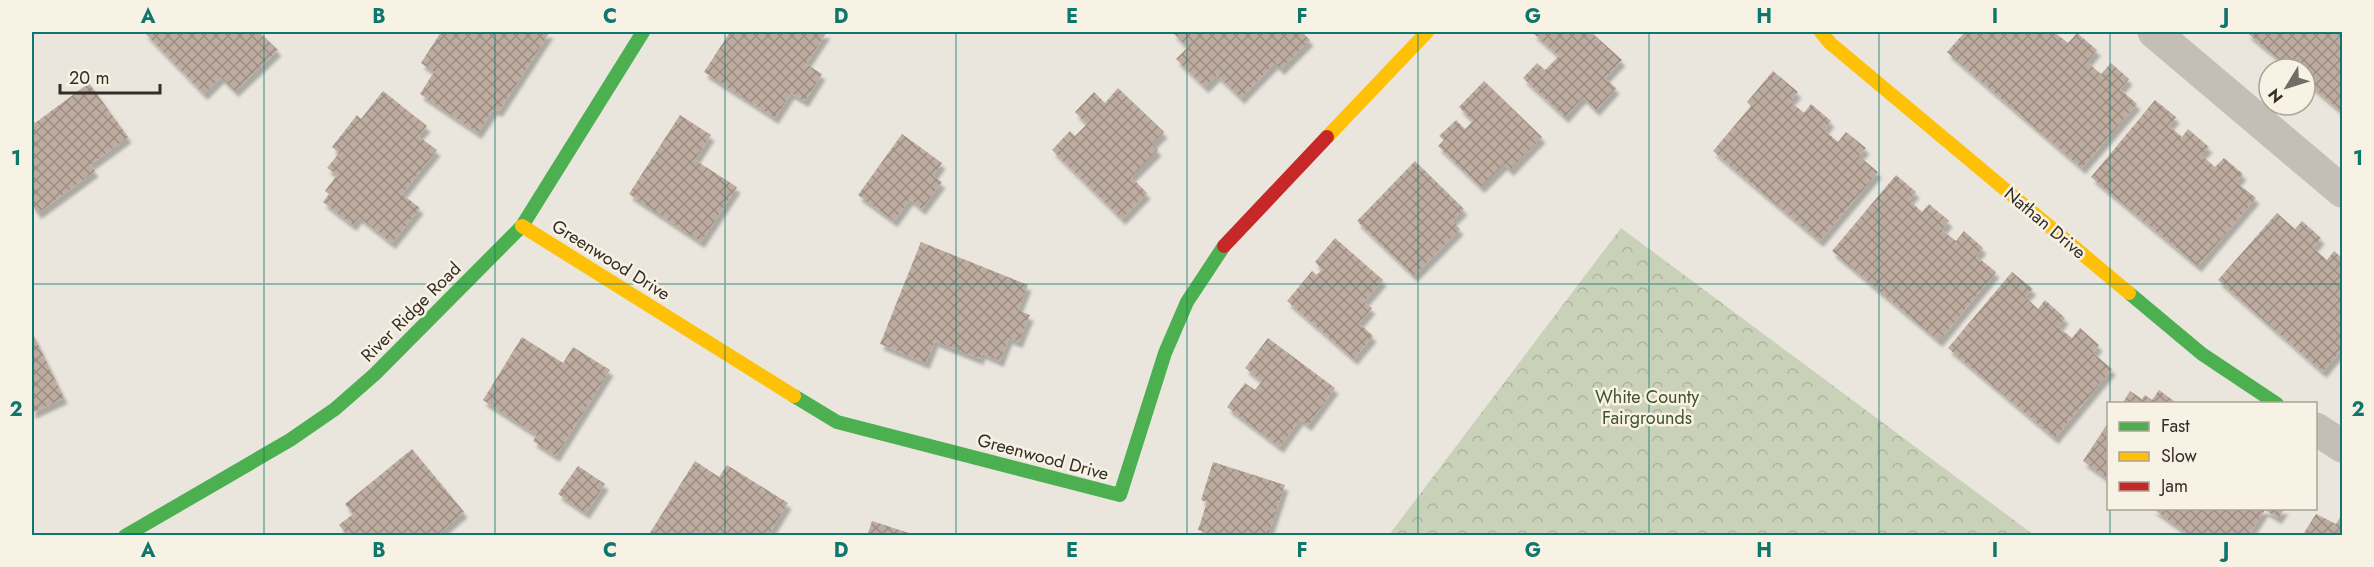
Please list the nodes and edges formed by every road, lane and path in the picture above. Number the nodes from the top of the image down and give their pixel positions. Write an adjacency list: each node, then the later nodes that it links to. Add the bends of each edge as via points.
1 (643, 32): 6 (street, River Ridge Road)
2 (1821, 32): 7 (street, Nathan Drive, via 2202,354)
3 (2154, 32): 5 (street)
4 (1418, 35): 6 (street, Greenwood Drive, via 1226,244 1187,302 1165,353 1120,495 837,422)
5 (2343, 191)
6 (522, 226): 10 (street, River Ridge Road, via 335,409 290,440)
7 (2274, 402)
8 (2317, 430): 9 (street)
9 (2343, 447)
10 (125, 536)

